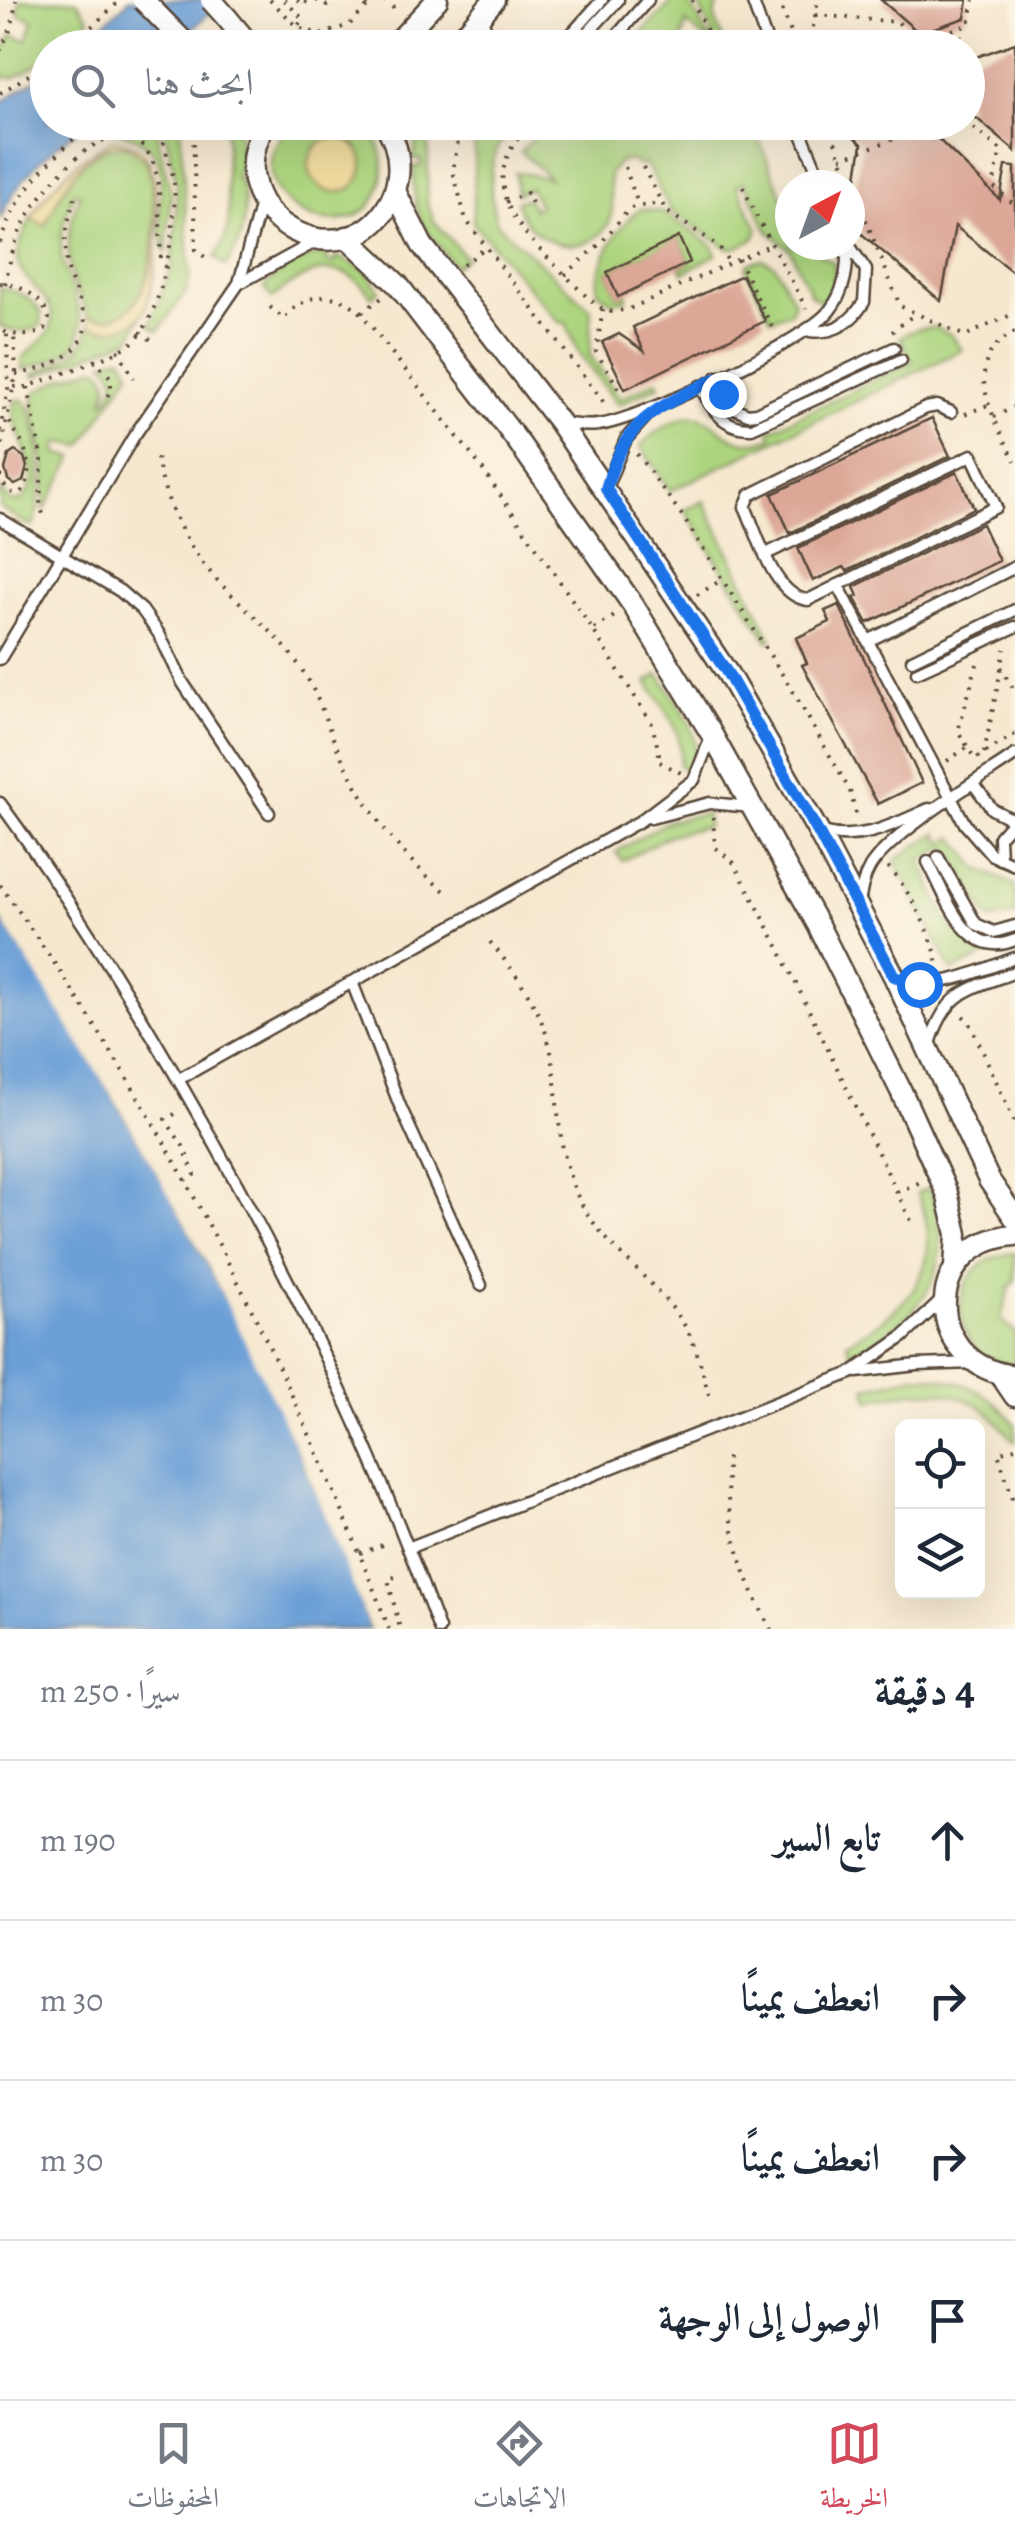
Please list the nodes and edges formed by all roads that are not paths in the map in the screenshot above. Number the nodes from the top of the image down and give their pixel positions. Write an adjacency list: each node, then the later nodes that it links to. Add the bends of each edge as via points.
1 (143, 0): 9 (street, bridge)
2 (210, 0): 10 (street, bridge)
3 (437, 0): 11 (street)
4 (602, 0): 13 (lane)
5 (618, 0): 14 (lane)
6 (648, 0): 15 (lane)
7 (752, 0): 16 (lane)
8 (488, 8): 12 (street)
9 (172, 30)
10 (237, 30)
11 (409, 30)
12 (469, 30)
13 (574, 30)
14 (590, 30)
15 (622, 30)
16 (763, 30)
17 (257, 140): 22 (street, via 252,176)
18 (395, 140): 21 (street)
19 (805, 140): 20 (lane)
20 (817, 170)
21 (395, 191): 23 (street, via 376,219); 35 (street, via 422,245)
22 (261, 202): 24 (street, via 286,228); 27 (lane)
23 (348, 236): 24 (street); 48 (street, via 460,362 633,606)
24 (320, 240): 27 (lane)
25 (847, 260): 28 (lane, via 838,299)
26 (859, 260): 28 (lane, via 868,280 864,302 841,326)
27 (239, 283): 39 (lane)
28 (809, 330): 31 (lane)
29 (894, 348): 31 (lane, via 756,414 732,408)
30 (901, 360): 32 (lane, via 752,428 720,418)
31 (717, 378): 32 (lane)
32 (700, 386): 33 (lane)
33 (650, 411): 35 (lane, via 600,425); 36 (lane, via 622,447)
34 (951, 412): 38 (lane, via 926,408 750,494 745,507)
35 (559, 422): 36 (street)
36 (606, 489): 57 (street, via 728,674)
37 (0, 519): 39 (lane)
38 (766, 554): 41 (lane, via 790,596 808,600); 41 (lane, via 972,455 996,507)
39 (60, 556): 45 (lane); 54 (lane, via 142,610)
40 (1015, 567): 44 (lane)
41 (838, 585): 44 (lane)
42 (1015, 610): 46 (lane)
43 (1015, 627): 47 (lane)
44 (868, 640): 51 (lane)
45 (0, 660)
46 (912, 660)
47 (917, 672)
48 (711, 733): 53 (street); 55 (lane, via 694,780)
49 (1015, 754): 50 (lane)
50 (974, 783): 51 (lane); 56 (lane, via 992,809)
51 (948, 800): 57 (lane, via 859,836); 58 (lane, via 977,841); 60 (lane, via 876,859)
52 (0, 802): 68 (lane)
53 (754, 808): 55 (lane, via 710,802); 71 (street, via 948,1194)
54 (269, 813)
55 (640, 821): 66 (lane)
56 (1014, 821): 58 (lane, via 999,837)
57 (818, 832): 60 (street)
58 (1000, 859): 59 (lane)
59 (1015, 865)
60 (859, 908): 65 (street)
61 (1015, 926): 62 (lane, via 994,932 976,924 933,860 973,938 989,946)
62 (1015, 940)
63 (1011, 960): 64 (lane); 65 (lane, via 940,982)
64 (1014, 972): 67 (lane, via 945,1007)
65 (894, 976): 67 (street)
66 (352, 982): 68 (lane); 72 (lane)
67 (928, 1050): 69 (street, via 988,1180)
68 (178, 1080): 78 (lane, via 286,1272)
69 (1015, 1218)
70 (1015, 1236): 71 (street, via 988,1240)
71 (955, 1268): 73 (street)
72 (481, 1285)
73 (945, 1296): 74 (street, via 948,1326); 75 (lane)
74 (974, 1362): 75 (lane); 76 (street)
75 (851, 1373): 78 (lane)
76 (1008, 1375): 77 (street)
77 (1015, 1396)
78 (408, 1548): 79 (lane)
79 (439, 1629)

